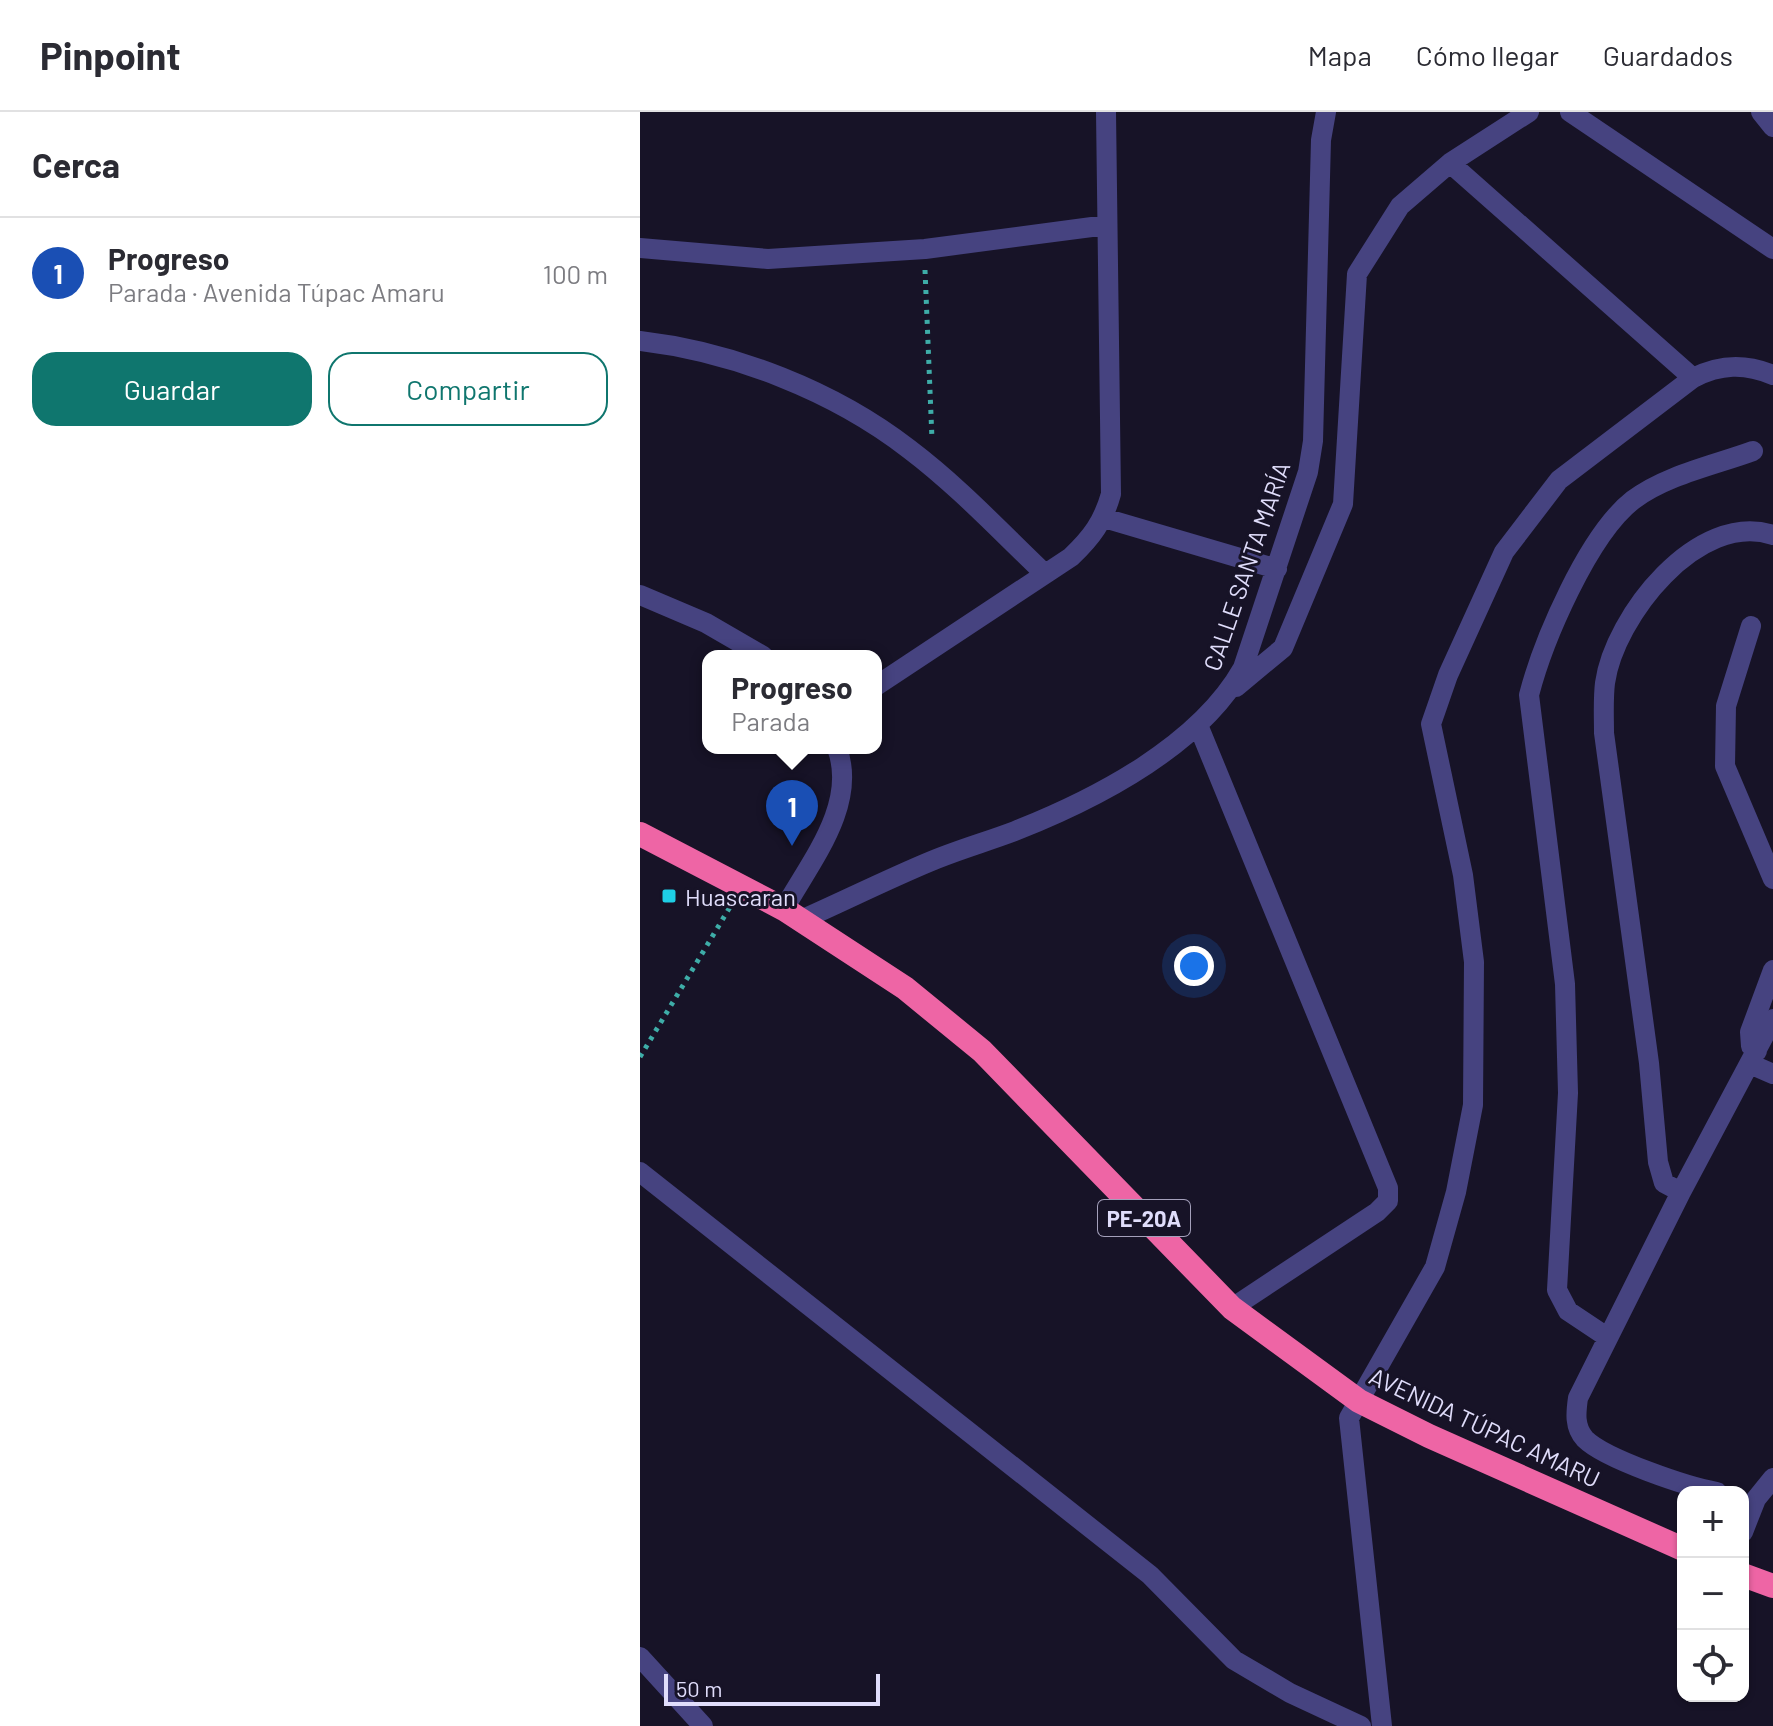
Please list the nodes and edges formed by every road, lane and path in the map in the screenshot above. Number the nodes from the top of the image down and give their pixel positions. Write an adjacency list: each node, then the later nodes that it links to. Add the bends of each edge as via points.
1 (1106, 112): 8 (street)
2 (1326, 112): 19 (street, CALLE SANTA MARÍA, via 1313,441)
3 (1529, 112): 7 (street)
4 (1570, 112): 11 (street)
5 (1761, 112): 6 (street)
6 (1773, 127)
7 (1450, 163): 14 (street); 25 (street, via 1400,206 1357,274 1343,504 1283,648)
8 (1107, 225): 10 (street); 17 (street, via 1111,494)
9 (640, 248): 10 (street, via 768,259)
10 (925, 249): 16 (path)
11 (1773, 249)
12 (640, 341): 16 (street, via 730,358 786,380 908,448)
13 (1773, 375): 14 (street, via 1751,366 1713,367)
14 (1693, 378): 41 (street, via 1559,480 1504,552 1431,724 1463,875 1474,962 1473,1105 1435,1267)
15 (1753, 451): 40 (street, via 1669,481 1632,501 1599,540 1572,589 1539,657 1529,695 1565,984 1568,1093 1557,1290 1568,1311)
16 (934, 470): 20 (street)
17 (1104, 518): 19 (street); 20 (street, via 1092,537)
18 (1773, 535): 38 (street, via 1725,532 1670,568 1647,594 1605,681 1604,733 1658,1162 1664,1183)
19 (1277, 569): 25 (street, CALLE SANTA MARÍA, via 1243,668)
20 (1044, 573): 24 (street)
21 (640, 595): 23 (street)
22 (1751, 626): 29 (street, via 1726,706 1725,766)
23 (753, 650)
24 (882, 682)
25 (1228, 694): 26 (street, CALLE SANTA MARÍA)
26 (1198, 725): 31 (street, CALLE SANTA MARÍA, via 1090,797 1014,832); 39 (street, via 1388,1188 1388,1201 1377,1212)
27 (838, 754): 31 (street, via 841,792 834,819)
28 (640, 834): 30 (highway, AVENIDA TÚPAC AMARU / PE-20A)
29 (1773, 879)
30 (742, 887): 31 (highway, AVENIDA TÚPAC AMARU / PE-20A); 34 (path)
31 (792, 914): 39 (highway, AVENIDA TÚPAC AMARU / PE-20A, via 905,988 982,1051)
32 (1773, 970): 35 (street, via 1750,1032)
33 (1773, 1019): 35 (street)
34 (640, 1057)
35 (1754, 1057): 36 (street); 38 (street)
36 (1773, 1074)
37 (640, 1172): 50 (street, via 1150,1575 1234,1660)
38 (1681, 1192): 40 (street)
39 (1232, 1308): 41 (highway, AVENIDA TÚPAC AMARU / PE-20A)
40 (1607, 1337): 43 (street, via 1578,1398 1575,1420 1583,1437 1631,1464)
41 (1359, 1401): 45 (highway, AVENIDA TÚPAC AMARU / PE-20A); 51 (street, via 1349,1418)
42 (1773, 1478): 44 (street)
43 (1699, 1486)
44 (1750, 1498)
45 (1677, 1546)
46 (1749, 1577): 47 (highway)
47 (1773, 1586)
48 (640, 1657): 49 (street)
49 (703, 1726)
50 (1361, 1726)
51 (1382, 1726)

